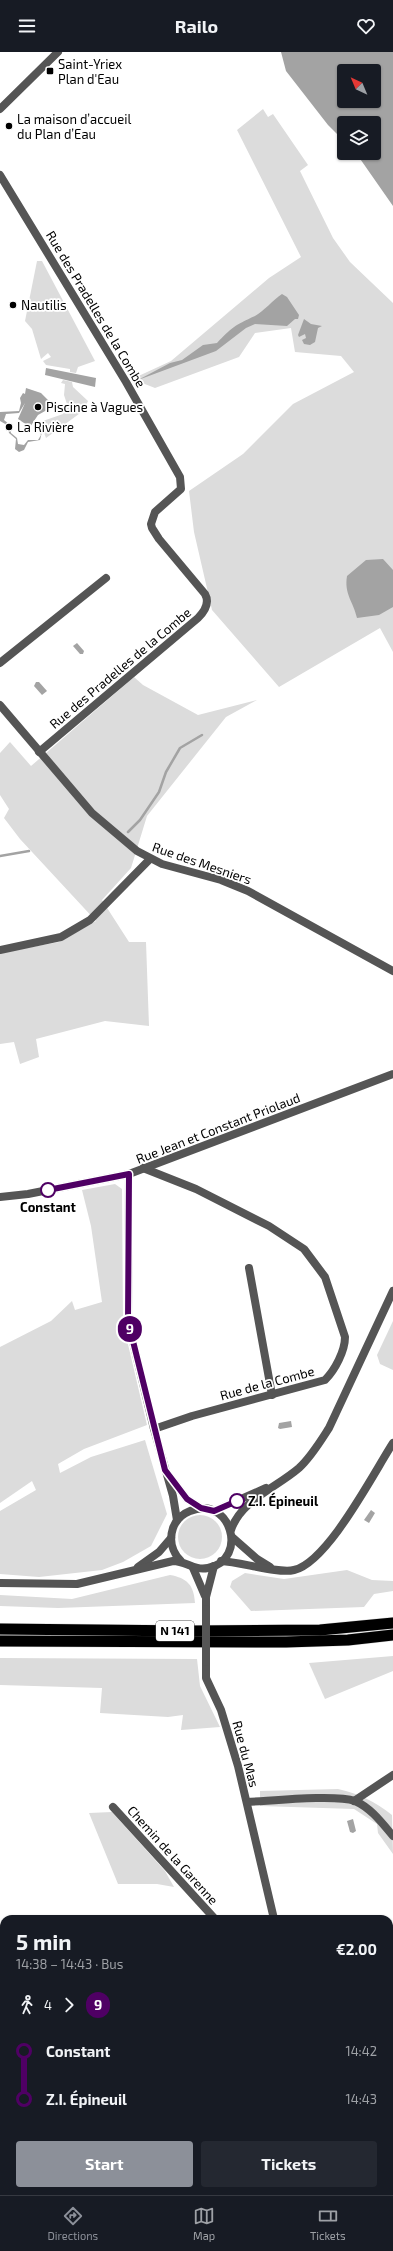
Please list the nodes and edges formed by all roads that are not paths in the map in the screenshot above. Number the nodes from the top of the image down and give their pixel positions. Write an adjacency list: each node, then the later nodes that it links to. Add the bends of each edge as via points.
1 (58, 52): 2 (street)
2 (0, 109)
3 (0, 175): 7 (street, Rue des Pradelles de la Combe, via 126,382 180,477 181,489 155,512 152,528 205,594 207,602 205,610 198,618)
4 (106, 578): 5 (street)
5 (0, 663)
6 (0, 705): 7 (street, Rue des Mesniers)
7 (39, 752): 8 (street, Rue des Mesniers, via 96,817 127,844)
8 (150, 859): 9 (street, via 90,920 61,937); 10 (street, Rue des Mesniers, via 221,880 248,891)
9 (0, 950)
10 (393, 971)
11 (393, 1074): 12 (street, Rue Jean et Constant Priolaud)
12 (143, 1168): 13 (street, Rue Jean et Constant Priolaud); 17 (street, Rue de la Combe, via 196,1189 288,1237 304,1249 325,1276 345,1337 341,1355 325,1380)
13 (129, 1174): 14 (street, Rue Jean et Constant Priolaud); 18 (street, via 128,1321)
14 (0, 1197)
15 (249, 1268): 17 (street)
16 (393, 1291): 21 (street, via 329,1428 304,1462)
17 (272, 1395): 18 (street, Rue de la Combe)
18 (154, 1429): 20 (street)
19 (393, 1443): 31 (street, via 332,1540 317,1556 305,1566 293,1571)
20 (165, 1470): 22 (street, via 187,1499); 24 (street)
21 (274, 1485): 23 (street); 25 (street, via 242,1510 236,1517)
22 (201, 1508): 23 (street); 24 (street, via 187,1512)
23 (214, 1511): 25 (street, via 224,1518)
24 (177, 1520): 26 (street)
25 (231, 1533): 28 (street, via 230,1550); 31 (street, via 258,1559)
26 (171, 1538): 27 (street, via 174,1551); 32 (street, via 159,1552)
27 (181, 1561): 30 (street); 32 (street)
28 (221, 1561): 29 (street); 31 (street)
29 (214, 1566): 30 (street); 34 (street, Rue du Mas)
30 (193, 1568): 34 (street, Rue du Mas)
31 (274, 1569)
32 (134, 1570): 33 (street, via 94,1582 77,1584)
33 (0, 1583)
34 (206, 1597): 41 (street, Rue du Mas, bridge, via 206,1678 226,1724)
35 (393, 1623): 36 (highway, N 141, via 320,1630)
36 (0, 1629)
37 (393, 1635): 38 (highway, N 141, via 348,1640 286,1642)
38 (0, 1642)
39 (393, 1775): 40 (street)
40 (354, 1801): 41 (street, via 335,1798); 43 (street, via 371,1811)
41 (247, 1802): 45 (street, Rue du Mas)
42 (113, 1807): 44 (street, Chemin de la Garenne)
43 (393, 1836)
44 (211, 1915)
45 (273, 1915)

